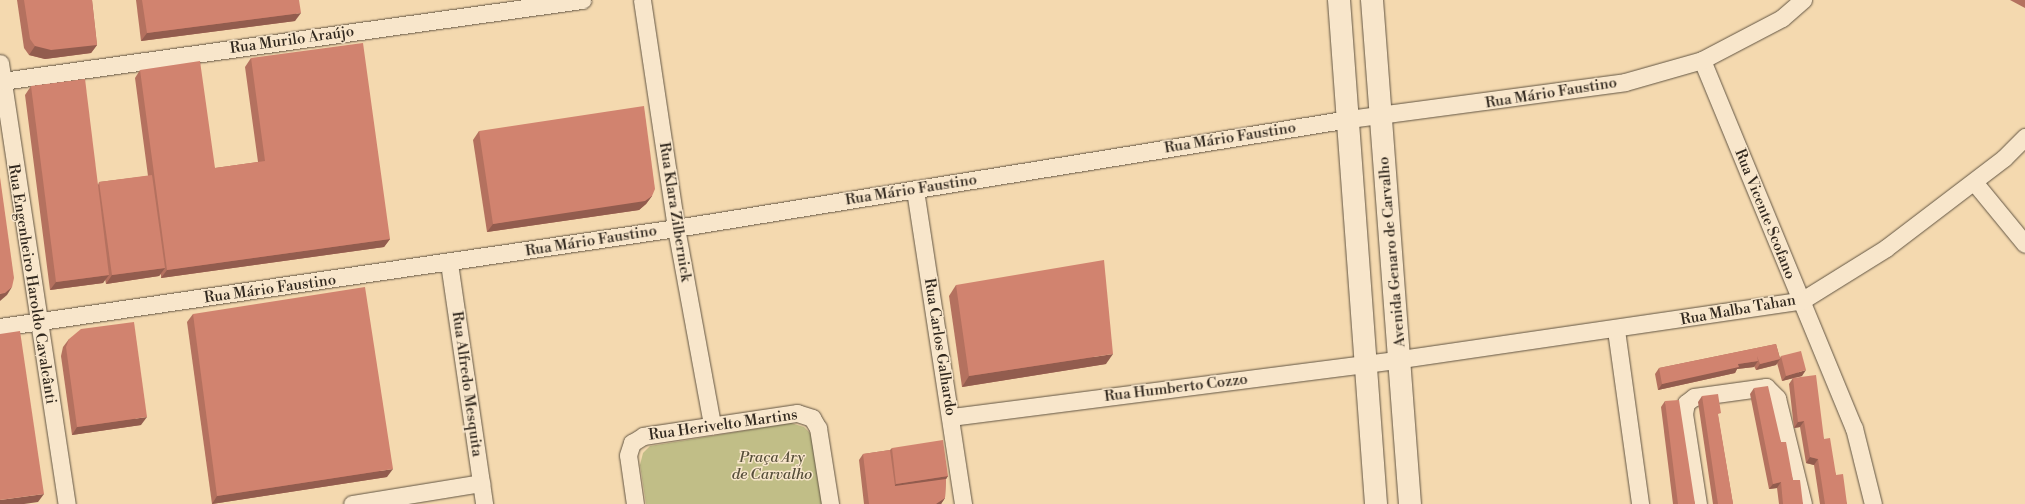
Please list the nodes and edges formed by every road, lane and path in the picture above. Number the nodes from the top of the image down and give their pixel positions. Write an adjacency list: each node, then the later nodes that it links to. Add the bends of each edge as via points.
1 (582, 0): 8 (street, Rua Murilo Araújo)
2 (642, 0): 14 (street, Rua Klara Zilbernick)
3 (1339, 0): 10 (street)
4 (1372, 0): 9 (street, Avenida Genaro de Carvalho)
5 (1803, 0): 6 (street, Rua Mário Faustino, via 1782,18)
6 (1702, 60): 9 (street, Rua Mário Faustino, via 1625,82 1569,92); 17 (street, Rua Vicente Scofano)
7 (0, 63): 8 (street, Rua Engenheiro Haroldo Cavalcânti)
8 (2, 80): 18 (street, Rua Engenheiro Haroldo Cavalcânti)
9 (1381, 114): 10 (street, Rua Mário Faustino); 21 (street, Avenida Genaro de Carvalho)
10 (1348, 119): 13 (street, Rua Mário Faustino); 22 (street)
11 (2025, 137): 12 (street, Rua Malba Tahan)
12 (1974, 182): 15 (street); 17 (street, Rua Malba Tahan, via 1886,248)
13 (915, 190): 14 (street, Rua Mário Faustino); 23 (street, Rua Carlos Galhardo)
14 (676, 228): 16 (street, Rua Mário Faustino); 24 (street, Rua Klara Zilbernick)
15 (2025, 244)
16 (449, 263): 18 (street, Rua Mário Faustino); 25 (street, Rua Alfredo Mesquita)
17 (1801, 301): 20 (street, Rua Malba Tahan); 37 (street, Rua Vicente Scofano, via 1854,428)
18 (37, 322): 19 (street, Rua Mário Faustino); 26 (street, Rua Engenheiro Haroldo Cavalcânti)
19 (0, 327)
20 (1616, 330): 21 (street, Rua Malba Tahan); 34 (street)
21 (1401, 359): 22 (street, Rua Humberto Cozzo); 33 (street, Avenida Genaro de Carvalho)
22 (1367, 364): 23 (street, Rua Humberto Cozzo); 32 (street)
23 (951, 417): 31 (street, Rua Carlos Galhardo)
24 (712, 424): 29 (street, Rua Herivelto Martins, via 643,436 632,443 628,454); 30 (street, Rua Herivelto Martins, via 798,413 812,418 818,428)
25 (481, 483): 27 (street); 28 (street, Rua Alfredo Mesquita)
26 (66, 504)
27 (352, 504)
28 (484, 504)
29 (635, 504)
30 (830, 504)
31 (963, 504)
32 (1376, 504)
33 (1410, 504)
34 (1640, 504)
35 (1698, 504): 36 (street, via 1684,414 1686,403 1694,397 1766,387 1777,398)
36 (1803, 504)
37 (1873, 504)

